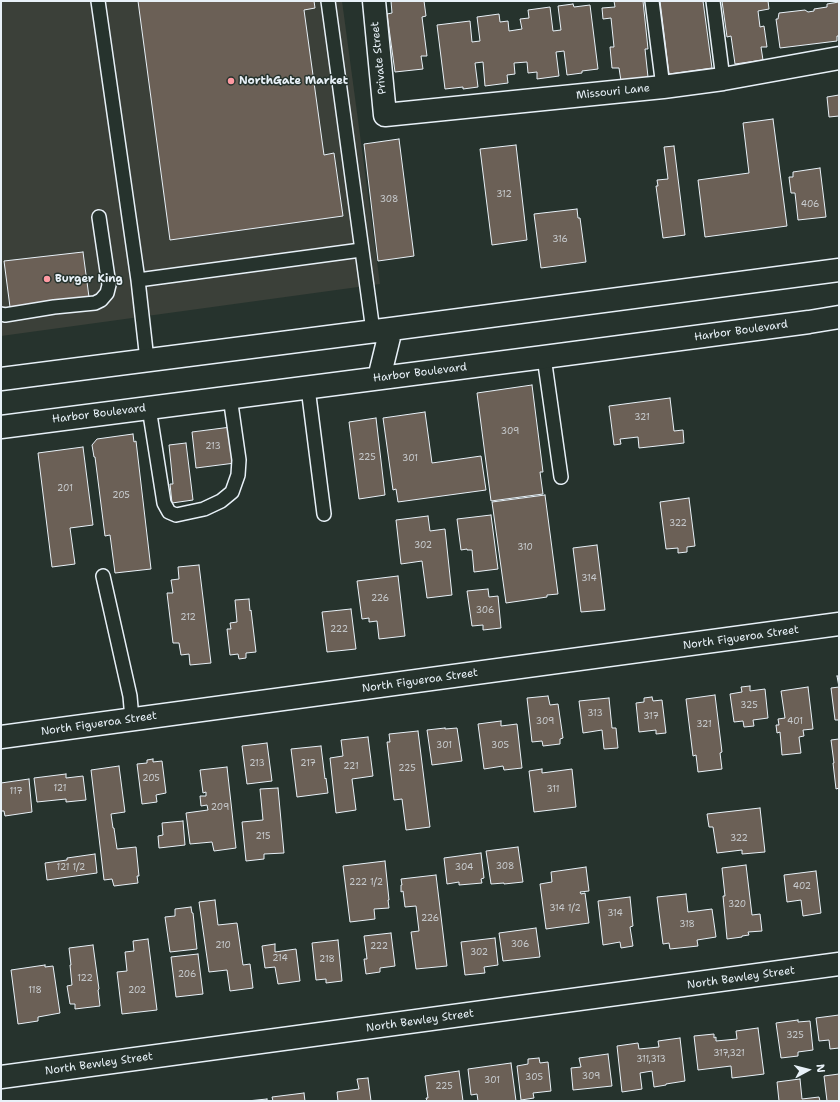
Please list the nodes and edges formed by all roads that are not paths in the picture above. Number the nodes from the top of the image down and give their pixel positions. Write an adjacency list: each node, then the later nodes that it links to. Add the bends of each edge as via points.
1 (98, 1): 13 (lane)
2 (328, 1): 11 (lane)
3 (374, 1): 9 (street, Private Street)
4 (652, 1): 8 (lane)
5 (713, 1): 7 (lane)
6 (839, 58): 7 (street, Missouri Lane)
7 (723, 79): 8 (street, Missouri Lane)
8 (663, 87): 9 (street, Missouri Lane)
9 (385, 115)
10 (99, 217): 14 (lane, via 109,285 101,300 95,303)
11 (361, 250): 13 (lane); 16 (lane)
12 (839, 270): 16 (street)
13 (138, 280): 18 (lane)
14 (1, 314)
15 (839, 317): 17 (street, Harbor Boulevard)
16 (382, 330): 18 (street); 19 (street)
17 (544, 357): 19 (street, Harbor Boulevard); 25 (lane)
18 (147, 360): 20 (street)
19 (379, 378): 21 (street, Harbor Boulevard)
20 (1, 379)
21 (308, 388): 22 (street, Harbor Boulevard); 26 (lane)
22 (230, 397): 23 (street, Harbor Boulevard); 23 (lane, via 239,460 238,475 232,492 204,509 176,515 168,512 164,503)
23 (149, 408): 24 (street, Harbor Boulevard)
24 (1, 427)
25 (560, 477)
26 (324, 514)
27 (103, 576): 29 (lane, via 130,696)
28 (839, 624): 29 (street, North Figueroa Street)
29 (132, 719): 30 (street, North Figueroa Street)
30 (1, 737)
31 (839, 964): 32 (street, North Bewley Street)
32 (1, 1077)

